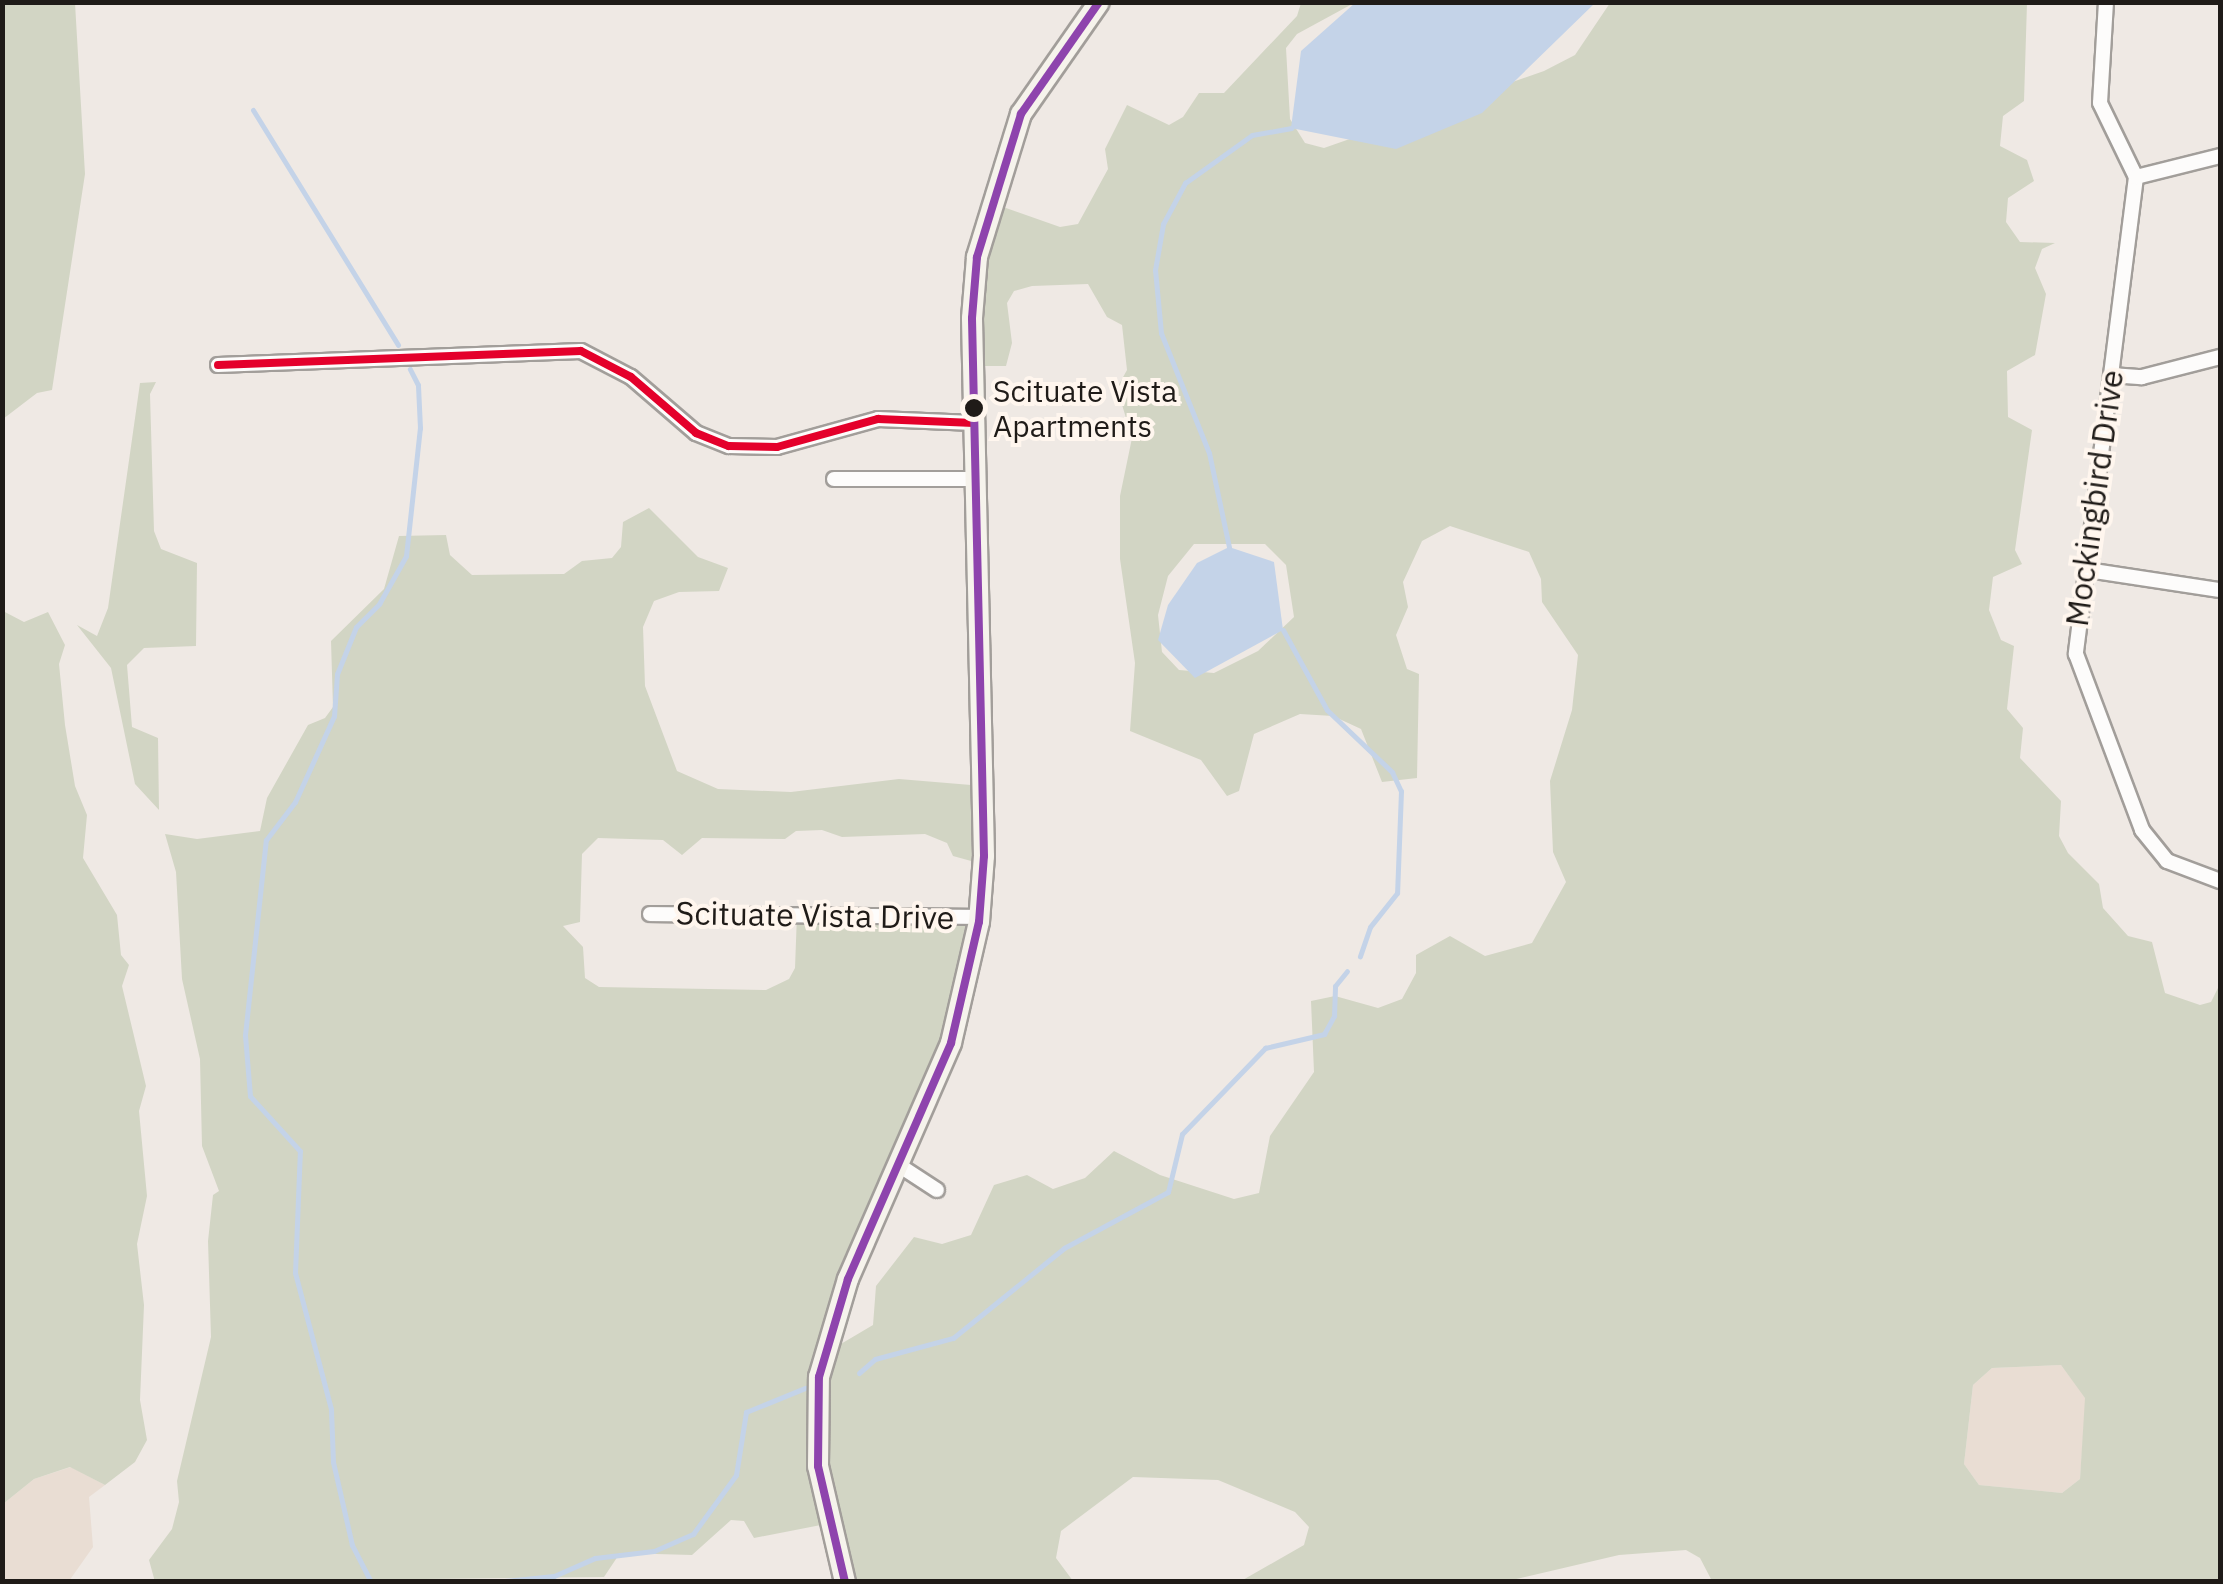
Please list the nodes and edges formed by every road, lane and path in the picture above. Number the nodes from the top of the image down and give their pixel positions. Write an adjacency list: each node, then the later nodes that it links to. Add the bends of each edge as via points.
1 (1099, 2): 8 (main road, via 1033,91 984,220 972,318)
2 (2106, 2): 4 (street, via 2100,102)
3 (2220, 156): 4 (street)
4 (2136, 178): 7 (street, Mockingbird Drive)
5 (2220, 357): 7 (street, via 2142,377)
6 (218, 364): 8 (street, via 581,352 631,377 696,433 729,446 778,447 878,419)
7 (2111, 375): 11 (street, Mockingbird Drive)
8 (974, 423): 10 (main road)
9 (834, 479): 10 (street)
10 (975, 480): 15 (main road, via 984,856)
11 (2087, 570): 12 (street); 13 (street, Mockingbird Drive, via 2075,637 2078,666 2142,830 2167,861)
12 (2220, 590)
13 (2220, 880)
14 (650, 914): 15 (street, Scituate Vista Drive)
15 (979, 916): 16 (main road, via 959,1017)
16 (900, 1166): 17 (street); 18 (main road, via 848,1279 819,1377 818,1466)
17 (937, 1190)
18 (845, 1582)

